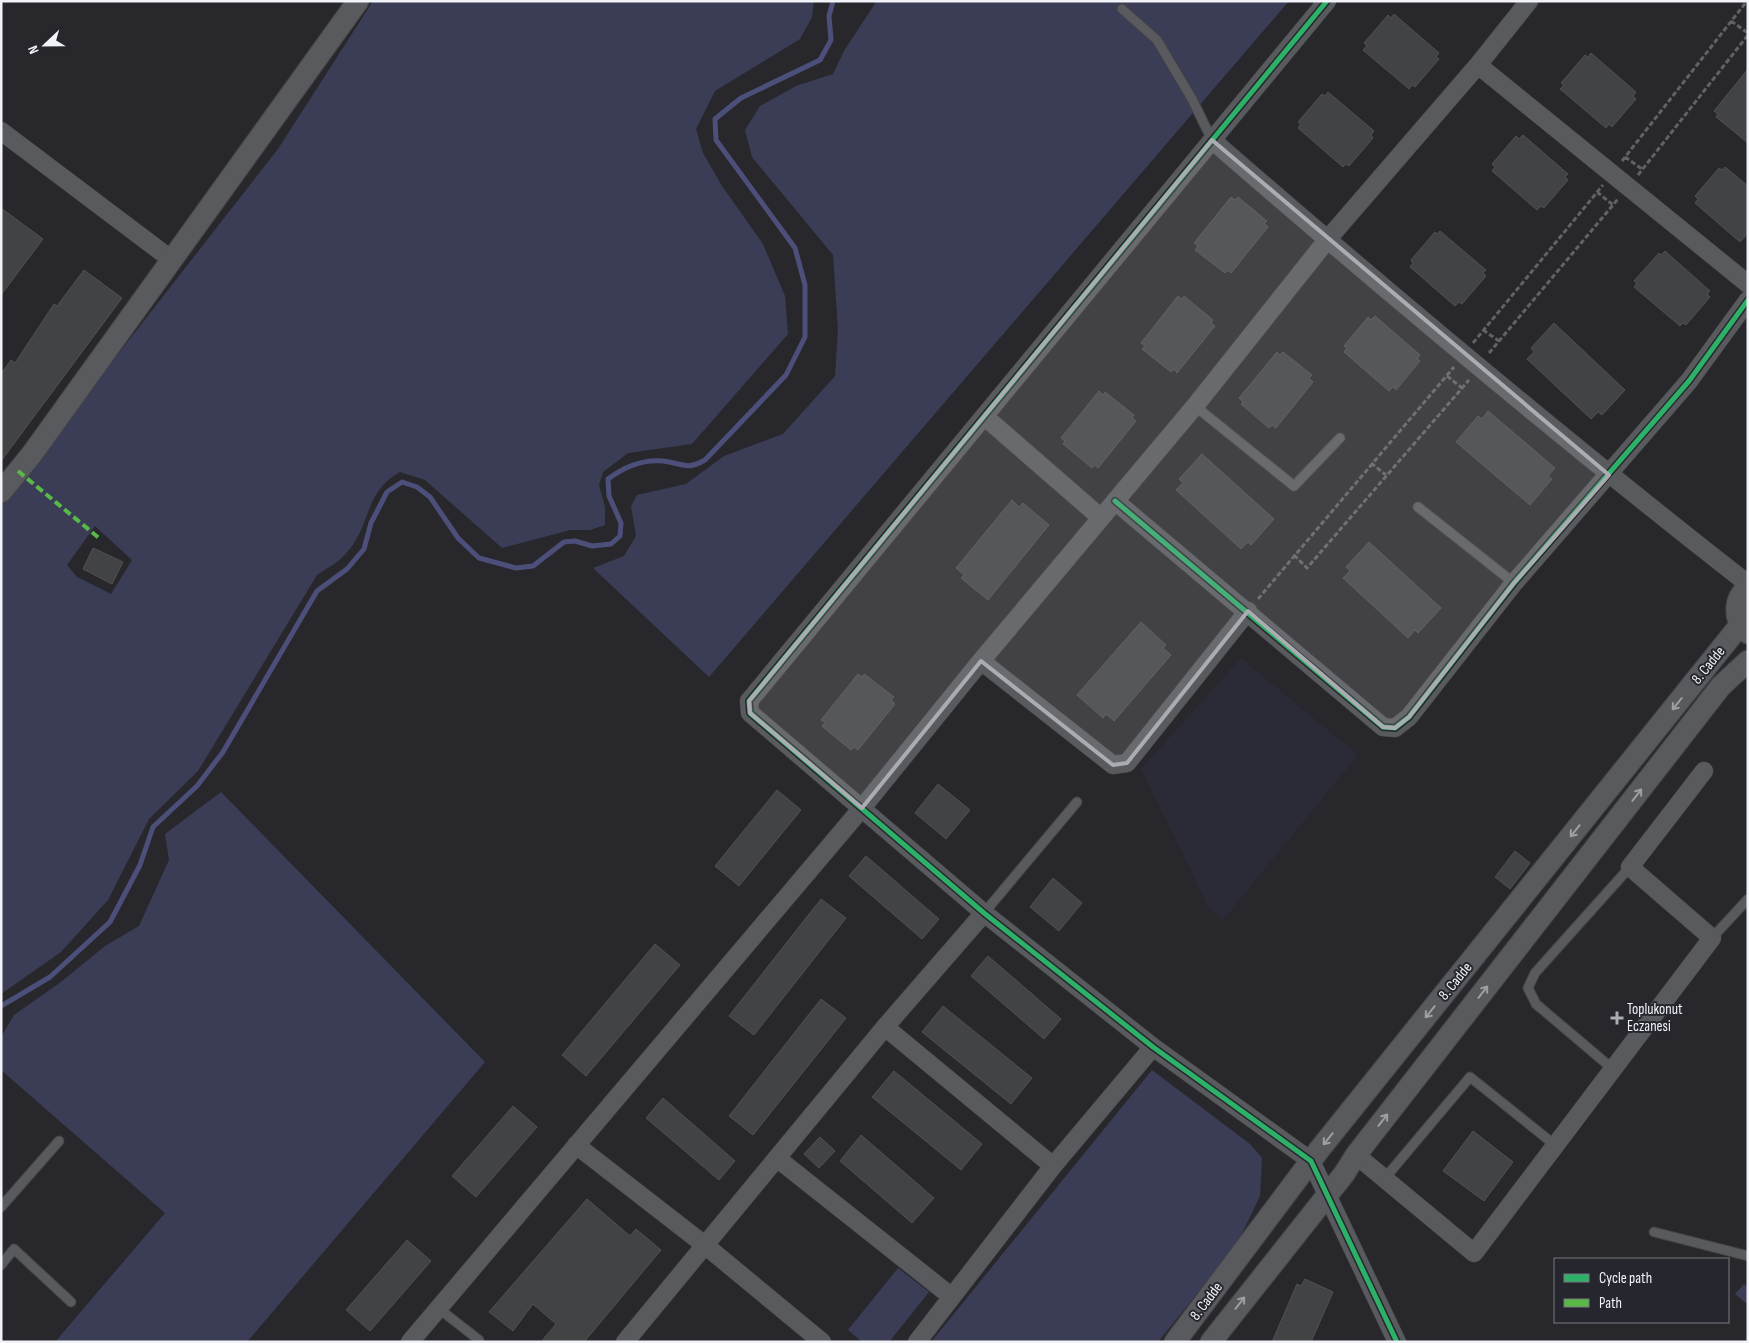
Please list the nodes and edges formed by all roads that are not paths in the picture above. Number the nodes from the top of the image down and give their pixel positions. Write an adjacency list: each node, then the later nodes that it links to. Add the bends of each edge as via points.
1 (358, 1): 9 (street)
2 (1327, 1): 7 (street)
3 (1529, 1): 5 (street)
4 (1122, 9): 7 (lane, via 1157,40 1192,98)
5 (1478, 65): 8 (street); 10 (street)
6 (1, 131): 9 (street)
7 (1212, 140): 8 (street); 13 (street)
8 (1327, 240): 12 (street); 15 (street)
9 (172, 260): 16 (street)
10 (1748, 284)
11 (1748, 300): 15 (street, via 1689,381)
12 (1195, 406): 14 (lane, via 1294,486); 17 (street)
13 (985, 417): 19 (street); 28 (street, via 749,701 750,713)
14 (1340, 438)
15 (1609, 475): 20 (street); 21 (street)
16 (1, 492)
17 (1115, 501): 19 (street); 22 (street)
18 (1418, 507): 20 (lane)
19 (1100, 517): 24 (street)
20 (1514, 583): 22 (street, via 1409,717 1395,728 1383,727)
21 (1748, 585): 23 (street, via 1737,603 1736,615)
22 (1248, 611): 24 (street, via 1127,763 1113,765)
23 (1744, 629): 41 (street, 8. Cadde, one-way to 41)
24 (981, 661): 28 (street)
25 (1748, 661): 39 (street, 8. Cadde, one-way to 25, via 1722,686)
26 (1704, 771): 29 (street)
27 (1077, 802): 31 (lane)
28 (862, 808): 31 (street); 37 (street)
29 (1630, 867): 32 (street); 35 (lane, via 1534,973 1528,988 1536,1004)
30 (1748, 899): 32 (lane)
31 (984, 913): 33 (street); 34 (street)
32 (1712, 938): 35 (street)
33 (884, 1027): 40 (street); 42 (street)
34 (1153, 1047): 41 (street); 42 (street)
35 (1614, 1070): 38 (street)
36 (59, 1141): 45 (lane)
37 (576, 1145): 47 (street); 52 (street)
38 (1554, 1145): 43 (lane, via 1470,1077); 43 (street, via 1474,1253)
39 (1356, 1155): 43 (street); 44 (street, 8. Cadde)
40 (778, 1159): 47 (street); 50 (street)
41 (1311, 1161): 44 (street); 59 (street, 8. Cadde)
42 (1053, 1166): 50 (street)
43 (1386, 1178)
44 (1327, 1196): 53 (street); 60 (street, 8. Cadde, one-way to 44)
45 (1, 1207)
46 (1654, 1232): 48 (lane)
47 (706, 1246): 55 (street); 57 (street)
48 (1748, 1256)
49 (1, 1264): 51 (lane, via 14,1249)
50 (952, 1297): 58 (street)
51 (71, 1302)
52 (438, 1308): 54 (lane); 56 (street)
53 (1392, 1339)
54 (479, 1340)
55 (821, 1341)
56 (410, 1342)
57 (625, 1342)
58 (917, 1342)
59 (1175, 1342)
60 (1211, 1342)

